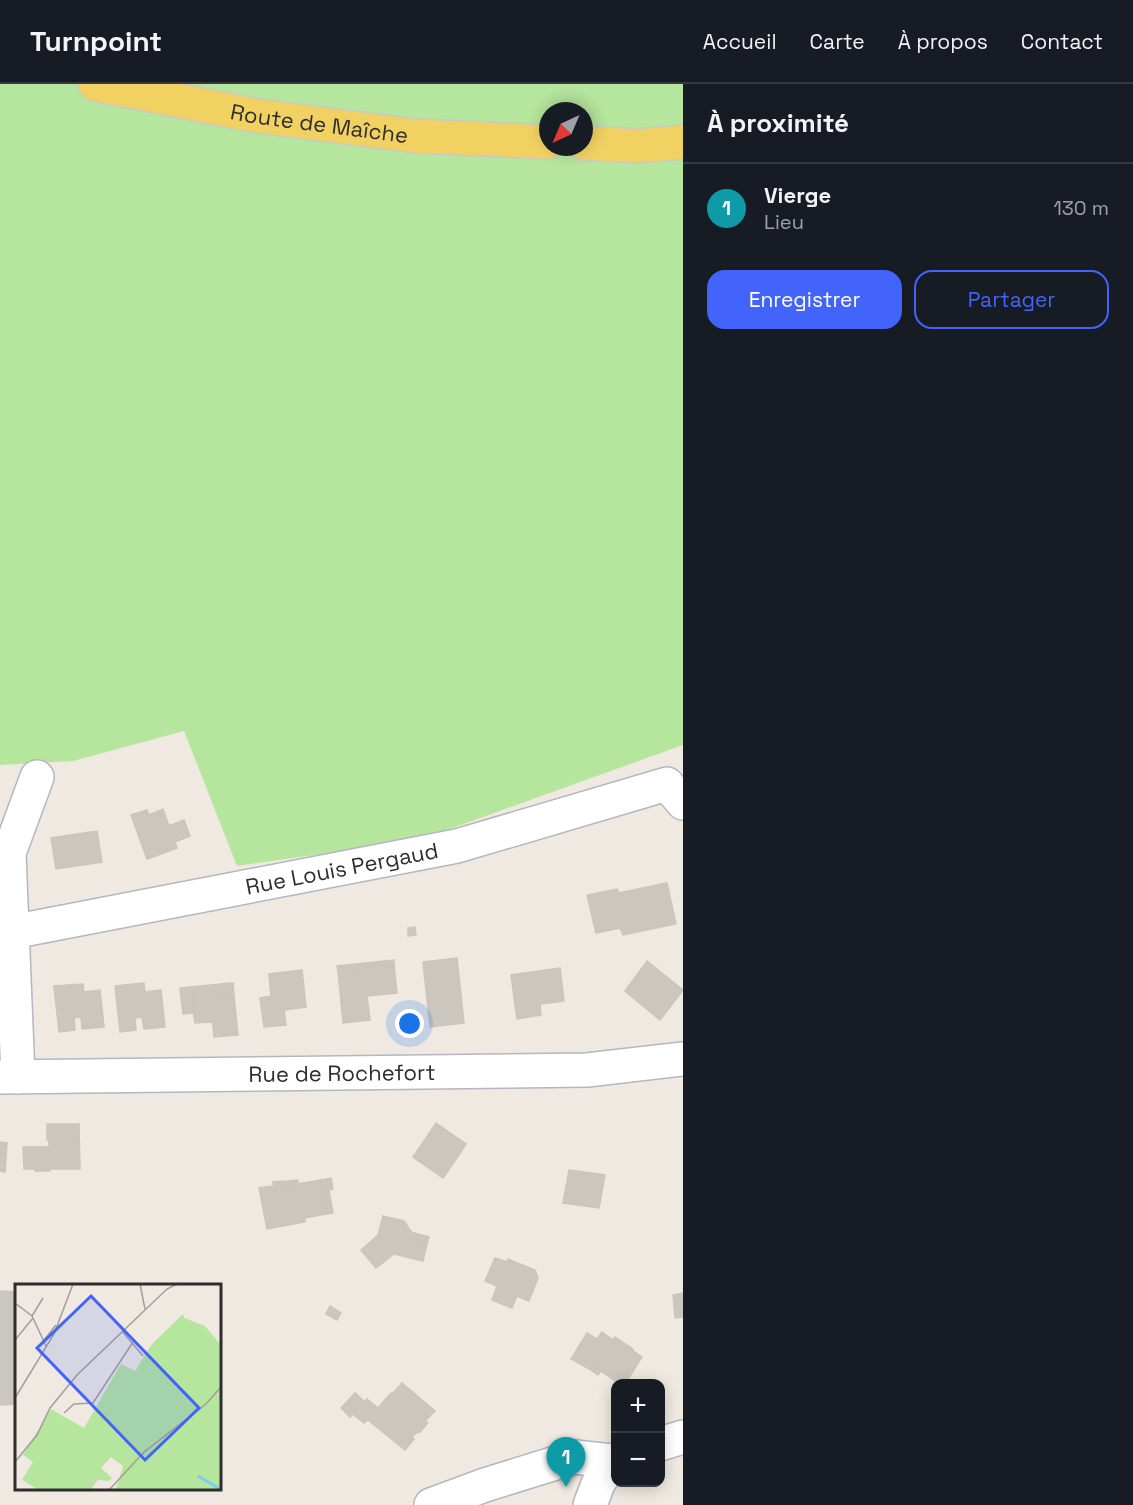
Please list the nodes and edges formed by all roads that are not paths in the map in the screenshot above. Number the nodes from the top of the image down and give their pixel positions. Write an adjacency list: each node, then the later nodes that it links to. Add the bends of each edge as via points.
1 (95, 84): 2 (main road, Route de Maîche, via 252,115 415,136)
2 (539, 142)
3 (683, 142): 4 (main road, via 638,146)
4 (593, 144)
5 (37, 777): 7 (street, via 9,853)
6 (675, 793): 7 (street, Rue Louis Pergaud, via 457,846)
7 (12, 932): 9 (street)
8 (683, 1059): 9 (street, Rue de Rochefort, via 586,1070)
9 (9, 1077)
10 (683, 1437): 11 (street)
11 (665, 1442)
12 (611, 1460): 14 (street, via 575,1457)
13 (611, 1464): 15 (street, via 597,1484)
14 (431, 1505)
15 (590, 1505)

